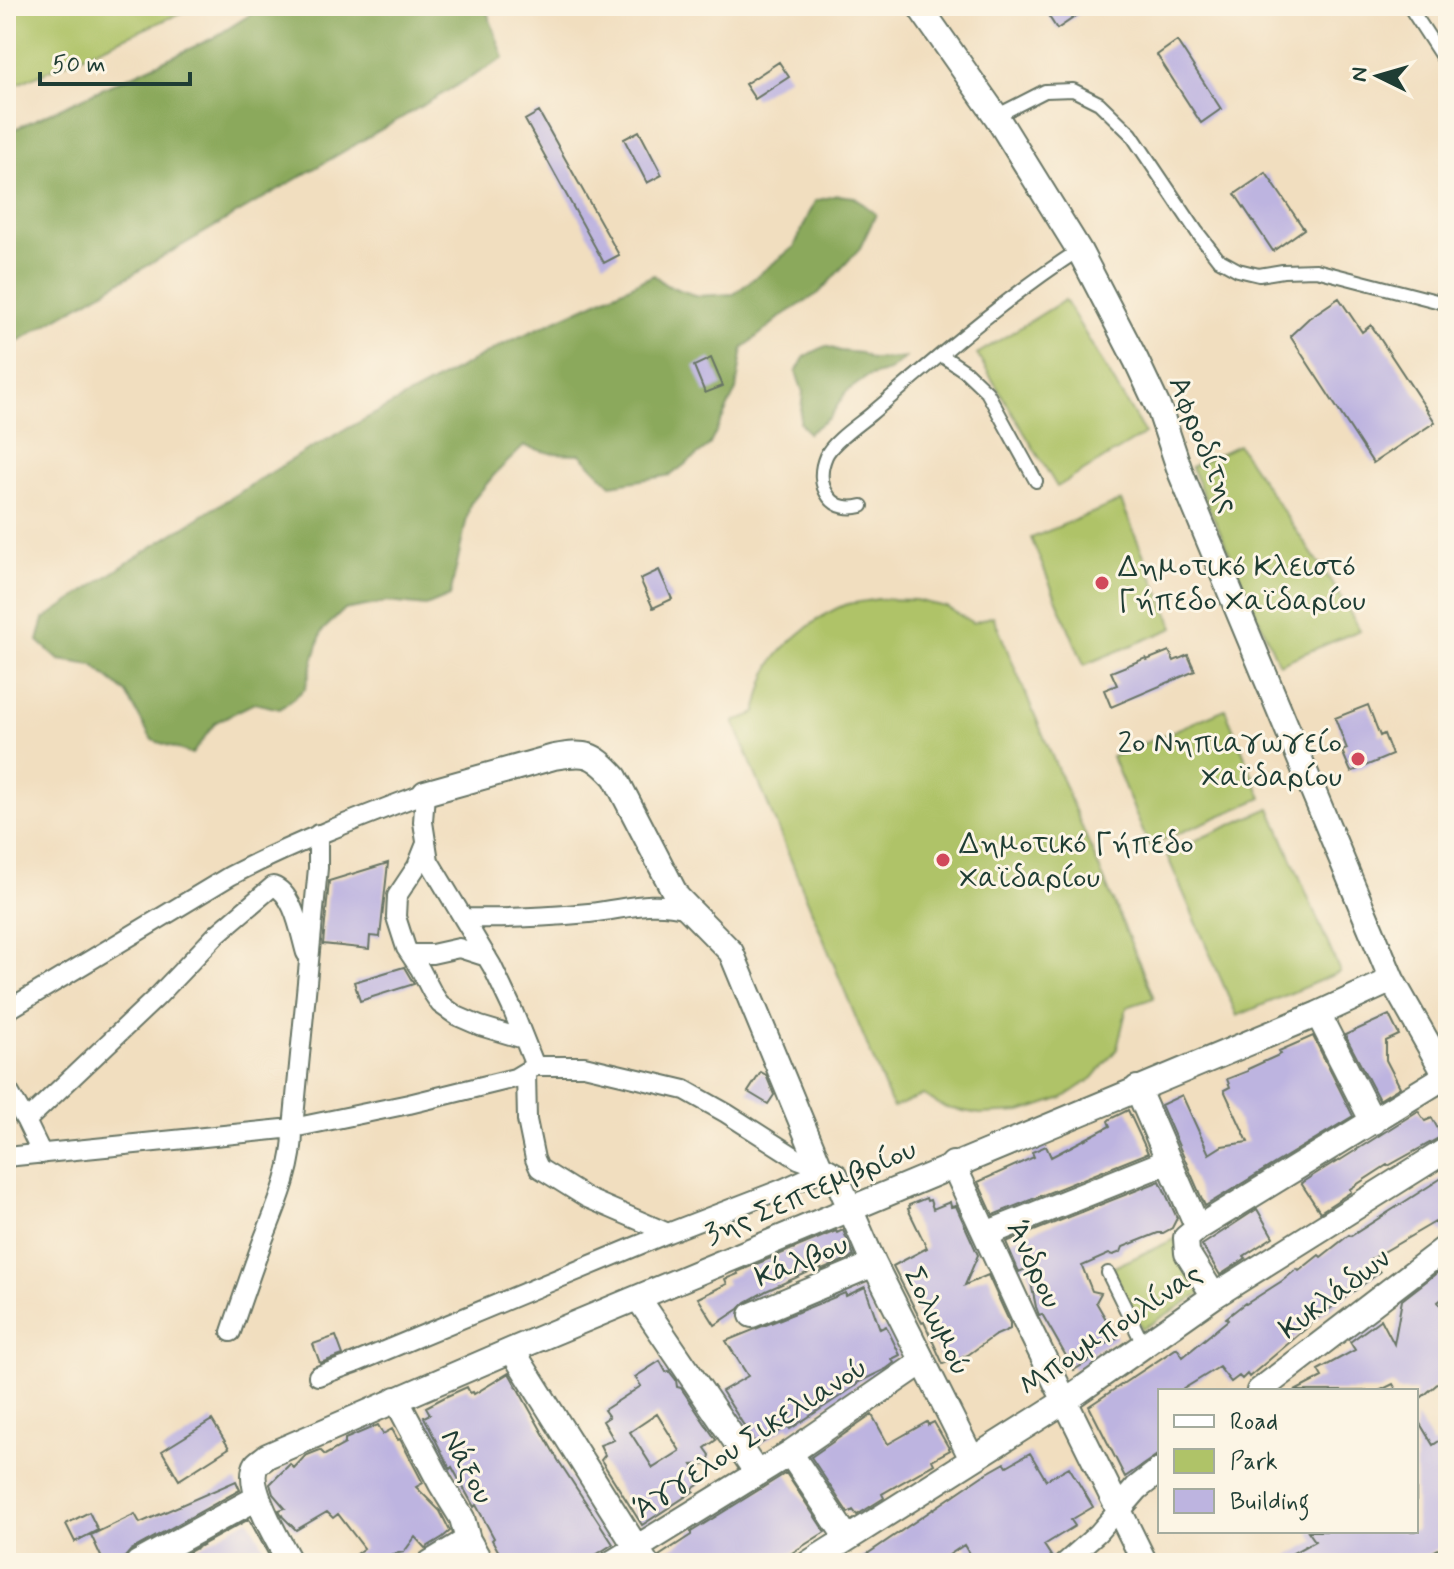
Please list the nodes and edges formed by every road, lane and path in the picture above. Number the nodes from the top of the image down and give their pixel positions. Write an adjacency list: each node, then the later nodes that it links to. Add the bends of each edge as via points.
1 (919, 6): 4 (street, Αφροδίτης)
2 (1409, 6): 3 (lane)
3 (1448, 66)
4 (996, 116): 5 (street, Αφροδίτης); 6 (lane, via 1045,91 1073,90 1099,103 1131,134 1218,259 1259,275 1316,270)
5 (1079, 250): 7 (lane); 18 (street, Αφροδίτης, via 1160,411 1181,474)
6 (1448, 304)
7 (941, 355): 8 (lane, via 987,392); 9 (lane, via 826,454 826,493 842,507)
8 (1036, 481)
9 (862, 506)
10 (425, 793): 11 (street); 12 (street); 13 (street, Σολωμού, via 554,757 585,754 600,760 615,777)
11 (318, 834): 17 (street); 19 (street, via 230,876)
12 (426, 844): 14 (street, via 429,861); 15 (street, via 397,896 396,917)
13 (688, 909): 14 (street, via 650,903 544,917); 34 (street, Σολωμού, via 731,952)
14 (463, 918): 16 (street)
15 (410, 954): 16 (street, via 459,948); 21 (street, via 440,1004 480,1026)
16 (487, 957): 21 (street)
17 (310, 963): 26 (street, via 289,900 273,886); 28 (street)
18 (1392, 980): 20 (street, 3ης Σεπτεμβρίου); 23 (street, Αφροδίτης)
19 (6, 1011)
20 (1318, 1014): 25 (street, 3ης Σεπτεμβρίου); 27 (street)
21 (524, 1039): 22 (street)
22 (530, 1069): 28 (street, via 515,1078); 34 (street, via 584,1066 685,1090); 36 (street, via 527,1120 539,1168 587,1198)
23 (1447, 1078): 27 (street)
24 (6, 1087): 26 (street)
25 (1137, 1088): 32 (street); 33 (street, 3ης Σεπτεμβρίου)
26 (26, 1121): 30 (street)
27 (1373, 1122): 37 (street)
28 (293, 1128): 30 (street); 45 (street, via 283,1187)
29 (1448, 1149): 42 (street, Μπουμπουλίνας)
30 (42, 1154): 31 (street)
31 (6, 1157)
32 (1169, 1161): 37 (street); 38 (street)
33 (953, 1164): 35 (street, 3ης Σεπτεμβρίου); 38 (street, Άνδρου)
34 (820, 1167): 35 (street, Σολωμού, via 836,1176); 36 (street, via 782,1189)
35 (849, 1209): 40 (street, Σολωμού); 43 (street, 3ης Σεπτεμβρίου)
36 (668, 1233): 49 (street)
37 (1192, 1233): 42 (street, via 1187,1253)
38 (986, 1234): 52 (street, Άνδρου)
39 (1448, 1246): 50 (street, Κυκλάδων)
40 (874, 1264): 44 (street, Κάλβου); 48 (street, Σολωμού)
41 (1108, 1273): 46 (lane)
42 (1214, 1296): 46 (street, Μπουμπουλίνας)
43 (638, 1298): 47 (street, 3ης Σεπτεμβρίου); 56 (street)
44 (752, 1315)
45 (231, 1332)
46 (1144, 1346): 52 (street, Μπουμπουλίνας)
47 (512, 1350): 51 (street, 3ης Σεπτεμβρίου); 61 (street)
48 (922, 1362): 53 (street, Άγγελου Σικελιανού); 54 (street, Σολωμού)
49 (318, 1376)
50 (1262, 1389)
51 (396, 1399): 57 (street, 3ης Σεπτεμβρίου, via 267,1456 256,1466); 60 (street, Νάξου, via 462,1518)
52 (1065, 1401): 54 (street, Μπουμπουλίνας); 58 (street, Άνδρου)
53 (790, 1453): 56 (street, Άγγελου Σικελιανού); 59 (street)
54 (972, 1459): 59 (street, Μπουμπουλίνας)
55 (1158, 1472): 58 (street)
56 (757, 1473): 61 (street, Άγγελου Σικελιανού)
57 (257, 1498): 62 (street); 63 (street)
58 (1118, 1510): 68 (street); 69 (street, Άνδρου)
59 (847, 1538): 67 (street, Μπουμπουλίνας)
60 (468, 1540): 64 (street); 65 (street, Νάξου)
61 (641, 1556): 66 (street, Άγγελου Σικελιανού)
62 (138, 1563)
63 (290, 1563)
64 (430, 1563)
65 (481, 1563)
66 (612, 1563)
67 (809, 1563)
68 (1064, 1563)
69 (1145, 1563)

